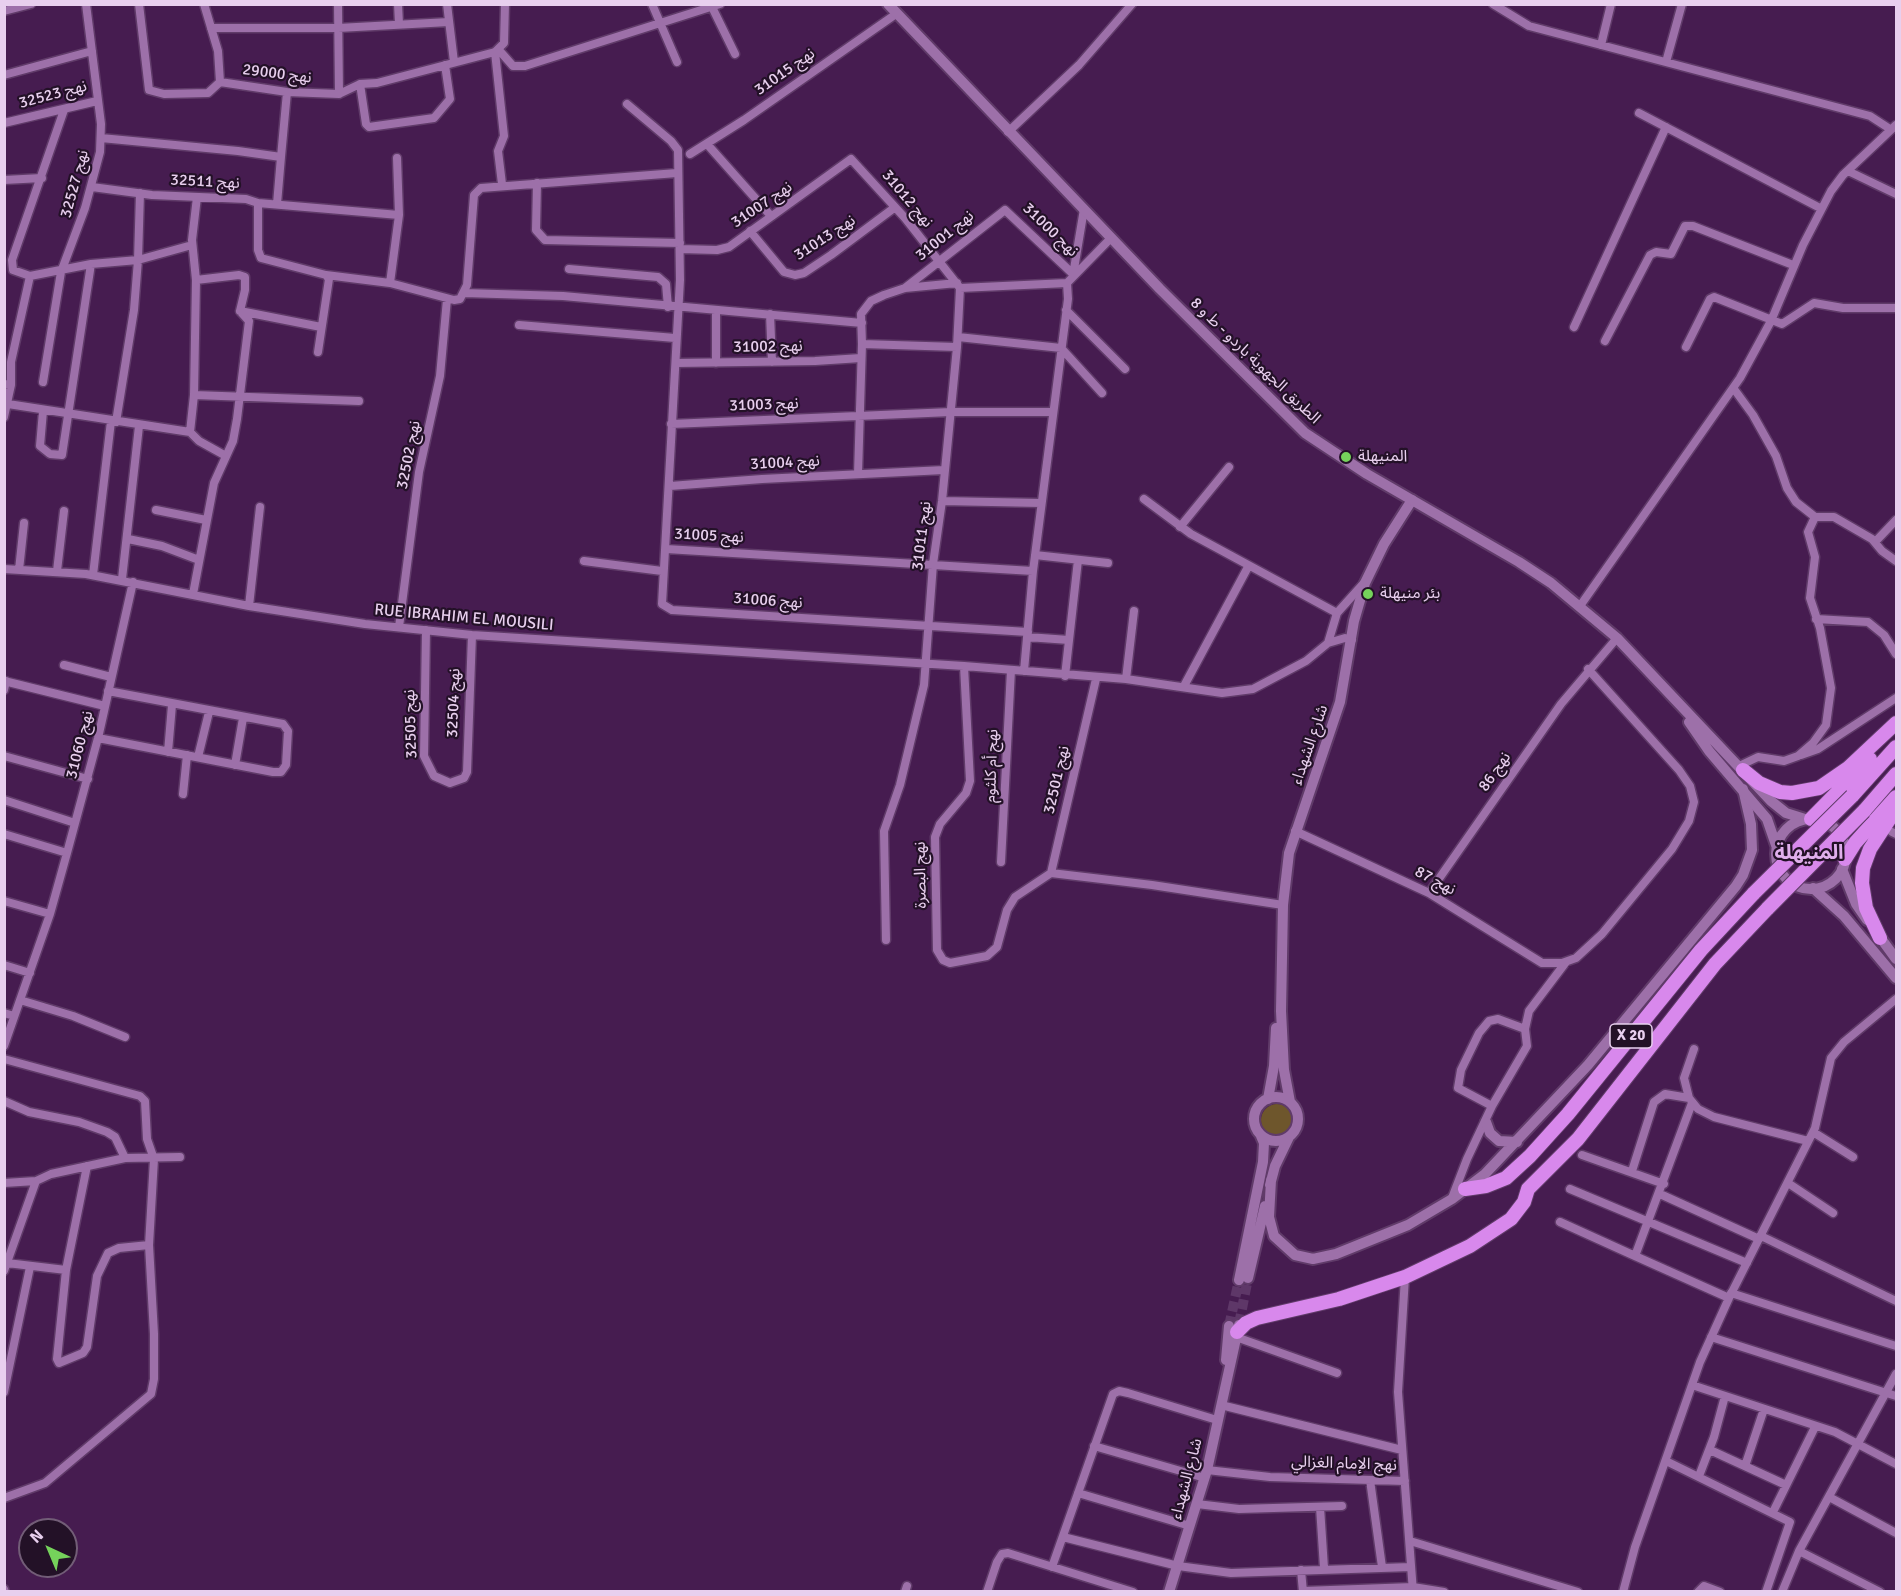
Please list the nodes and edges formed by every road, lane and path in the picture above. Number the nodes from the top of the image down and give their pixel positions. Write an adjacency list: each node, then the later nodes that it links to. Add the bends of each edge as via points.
1 (31, 4): 16 (street)
2 (86, 4): 25 (street)
3 (139, 4): 32 (street, via 148,90 164,94 208,93)
4 (204, 4): 21 (street, نهج 29000)
5 (338, 4): 22 (street)
6 (398, 4): 20 (street)
7 (447, 4): 18 (street)
8 (505, 4): 24 (street, via 504,44)
9 (652, 4): 19 (street)
10 (888, 4): 17 (street, الطريق الجهوية باردو - ط و 8)
11 (1132, 4): 43 (street, via 1079,65)
12 (1493, 4): 23 (street, via 1529,26)
13 (1611, 4): 23 (street)
14 (1682, 4): 29 (street)
15 (716, 6): 19 (street); 26 (street)
16 (4, 11)
17 (896, 14): 43 (street, الطريق الجهوية باردو - ط و 8); 45 (street, نهج 31015)
18 (449, 22): 20 (street); 27 (street)
19 (659, 23): 24 (street, via 518,68); 28 (street)
20 (399, 24): 22 (street)
21 (212, 28): 22 (street); 32 (street, نهج 29000, via 221,68)
22 (338, 28): 35 (street)
23 (1600, 45): 29 (street)
24 (497, 50): 27 (street); 55 (street, via 504,136 498,152)
25 (92, 51): 31 (street); 36 (street, نهج 32523)
26 (735, 54)
27 (454, 62): 30 (street)
28 (677, 62)
29 (1666, 62): 42 (street, via 1870,116)
30 (445, 65): 33 (street); 33 (street, via 450,99 434,118 369,127)
31 (4, 75)
32 (220, 82): 34 (street, نهج 29000)
33 (360, 84): 35 (street)
34 (287, 92): 35 (street, نهج 29000); 47 (street)
35 (339, 94)
36 (97, 101): 38 (street, نهج 32523); 44 (street, نهج 32527)
37 (627, 104): 51 (street, via 678,150)
38 (64, 110): 40 (street, نهج 32523); 52 (street)
39 (1640, 113): 41 (street)
40 (4, 123)
41 (1666, 127): 63 (street); 98 (street)
42 (1893, 127): 50 (street)
43 (1008, 132): 65 (street, الطريق الجهوية باردو - ط و 8)
44 (101, 138): 47 (street); 56 (street, نهج 32527)
45 (707, 144): 46 (street, نهج 31015); 67 (street)
46 (690, 154)
47 (281, 157): 61 (street)
48 (397, 158): 66 (street)
49 (851, 159): 62 (street, نهج 31012); 67 (street, نهج 31007)
50 (1848, 171): 58 (street); 63 (street)
51 (677, 173): 54 (street); 71 (street)
52 (42, 178): 53 (street); 79 (street, via 11,267)
53 (6, 180)
54 (537, 183): 55 (street); 71 (street, نهج 31007, via 536,230 545,240)
55 (502, 184): 85 (street, via 481,188 474,195)
56 (92, 186): 57 (street, نهج 32511); 77 (street, نهج 32527)
57 (140, 193): 59 (street, نهج 32511); 72 (street)
58 (1896, 194)
59 (196, 197): 60 (street, نهج 32511); 70 (street)
60 (258, 202): 61 (street); 78 (street, نهج 32511, via 261,258)
61 (277, 204): 66 (street)
62 (894, 208): 68 (street, نهج 31013, via 831,255 795,275 784,272); 73 (street, نهج 31012)
63 (1820, 208): 75 (street)
64 (1005, 210): 73 (street, نهج 31001); 80 (street, نهج 31000)
65 (1084, 210): 69 (street, الطريق الجهوية باردو - ط و 8); 80 (street)
66 (399, 215): 82 (street)
67 (771, 216): 68 (street, نهج 31007)
68 (750, 231): 71 (street, نهج 31007, via 729,247 717,250)
69 (1111, 238): 80 (street); 136 (street, الطريق الجهوية باردو - ط و 8, via 1305,433)
70 (192, 245): 72 (street); 81 (street)
71 (680, 246): 88 (street)
72 (138, 260): 74 (street); 126 (street, via 134,310)
73 (939, 260): 83 (street, نهج 31012); 84 (street, نهج 31001)
74 (92, 264): 77 (street); 123 (street)
75 (1793, 265): 94 (street); 101 (street, via 1694,226 1685,226 1671,254 1650,255)
76 (569, 269): 87 (street, via 658,277 666,284)
77 (61, 272): 79 (street); 112 (street, نهج 32527)
78 (326, 275): 82 (street); 97 (street, via 329,279)
79 (30, 276): 113 (street)
80 (1070, 279): 83 (street); 91 (street)
81 (196, 280): 92 (street, via 239,274 244,277); 116 (street)
82 (390, 284): 86 (street)
83 (958, 286): 84 (street); 99 (street, نهج 31011)
84 (905, 288): 95 (street, via 871,301 861,314)
85 (464, 293): 86 (street, via 460,299); 87 (street, via 563,296)
86 (447, 299): 174 (street, نهج 32502, via 440,376 419,472)
87 (668, 307): 88 (street)
88 (678, 308): 90 (street); 100 (street)
89 (1896, 308): 94 (street, via 1843,308 1815,303 1786,323)
90 (716, 310): 93 (street); 110 (street)
91 (1066, 310): 105 (street); 111 (street)
92 (240, 311): 97 (street); 117 (street, via 249,321)
93 (770, 314): 95 (street); 108 (street)
94 (1771, 321): 104 (street, via 1712,297); 114 (street)
95 (862, 323): 102 (street)
96 (519, 326): 100 (street)
97 (321, 327): 106 (street)
98 (1574, 327)
99 (958, 337): 103 (street, نهج 31011); 105 (street)
100 (675, 338): 109 (street)
101 (1605, 341)
102 (862, 344): 103 (street); 107 (street)
103 (957, 347): 121 (street, نهج 31011)
104 (1686, 347)
105 (1061, 348): 115 (street); 122 (street)
106 (318, 352)
107 (861, 358): 108 (street, نهج 31002); 125 (street)
108 (772, 362): 110 (street, نهج 31002)
109 (676, 363): 110 (street, نهج 31002); 127 (street)
110 (716, 363)
111 (1125, 369)
112 (43, 382)
113 (8, 384): 119 (street)
114 (1734, 389): 142 (street, via 1776,456 1790,494); 169 (street)
115 (1102, 393)
116 (194, 395): 117 (street); 129 (street)
117 (238, 398): 118 (street); 130 (street, via 233,441)
118 (359, 401)
119 (8, 404): 120 (street); 124 (street)
120 (43, 411): 123 (street); 123 (street, via 40,446 57,456 65,453)
121 (951, 412): 122 (street, نهج 31003); 125 (street, نهج 31003); 132 (street, نهج 31011)
122 (1052, 412): 138 (street)
123 (68, 414): 126 (street)
124 (4, 417)
125 (858, 417): 127 (street, نهج 31003); 133 (street)
126 (113, 421): 128 (street); 163 (street)
127 (671, 424): 134 (street, نهج 31005)
128 (139, 426): 129 (street); 147 (street)
129 (190, 432): 130 (street)
130 (226, 456): 143 (street, via 214,483)
131 (1229, 467): 146 (street)
132 (944, 470): 133 (street, نهج 31004); 137 (street, نهج 31011)
133 (858, 474): 134 (street, نهج 31004)
134 (670, 486): 149 (street, نهج 31005)
135 (1144, 499): 146 (street)
136 (1412, 500): 166 (street, شارع الشهداء); 169 (street, الطريق الجهوية باردو - ط و 8, via 1519,562)
137 (942, 501): 138 (street); 156 (street, نهج 31011)
138 (1041, 503): 150 (street)
139 (260, 507): 168 (street)
140 (156, 510): 143 (street)
141 (64, 511): 160 (street)
142 (1815, 517): 148 (street, via 1834,517); 172 (street, via 1808,532 1815,556 1810,598)
143 (206, 519): 151 (street)
144 (1896, 520): 148 (street)
145 (24, 523): 159 (street)
146 (1180, 527): 157 (street)
147 (129, 539): 151 (street); 164 (street)
148 (1876, 541): 154 (street)
149 (666, 549): 156 (street, نهج 31005); 161 (street, نهج 31006)
150 (1035, 555): 152 (street); 162 (street)
151 (199, 560): 167 (street)
152 (1078, 560): 155 (street); 179 (street)
153 (584, 561): 161 (street)
154 (1896, 561)
155 (1108, 563)
156 (933, 564): 162 (street, نهج 31005); 173 (street, نهج 31011)
157 (1248, 567): 171 (street); 194 (street)
158 (4, 569): 159 (street, RUE IBRAHIM EL MOUSILI)
159 (19, 570): 160 (street, RUE IBRAHIM EL MOUSILI)
160 (57, 571): 163 (street, RUE IBRAHIM EL MOUSILI)
161 (662, 571): 173 (street, نهج 31006, via 661,602 672,610)
162 (1033, 571): 176 (street)
163 (93, 575): 164 (street, RUE IBRAHIM EL MOUSILI)
164 (122, 579): 165 (street, RUE IBRAHIM EL MOUSILI)
165 (133, 582): 167 (street, RUE IBRAHIM EL MOUSILI); 190 (street, نهج 31060)
166 (1365, 583): 171 (street); 180 (street, شارع الشهداء)
167 (193, 594): 168 (street, RUE IBRAHIM EL MOUSILI)
168 (249, 606): 174 (street, RUE IBRAHIM EL MOUSILI)
169 (1580, 606): 178 (street, الطريق الجهوية باردو - ط و 8)
170 (1134, 611): 192 (street)
171 (1337, 613): 181 (street)
172 (1816, 619): 182 (street, via 1868,622 1884,635); 209 (street, via 1832,700 1826,725)
173 (928, 625): 176 (street); 183 (street, نهج 31011)
174 (399, 627): 175 (street, RUE IBRAHIM EL MOUSILI)
175 (426, 630): 177 (street, RUE IBRAHIM EL MOUSILI); 213 (street, نهج 32505, via 424,756 441,781 457,782)
176 (1027, 634): 179 (street); 188 (street)
177 (472, 635): 183 (street, RUE IBRAHIM EL MOUSILI); 213 (street, نهج 32504)
178 (1617, 638): 186 (street, نهج 86); 197 (street, الطريق الجهوية باردو - ط و 8)
179 (1069, 640): 189 (street)
180 (1352, 640): 181 (street); 223 (street, شارع الشهداء, via 1340,702)
181 (1328, 642): 194 (street, RUE IBRAHIM EL MOUSILI, via 1299,665 1253,689 1221,693)
182 (1896, 654)
183 (924, 664): 185 (street, RUE IBRAHIM EL MOUSILI); 236 (street, نهج 31011, via 919,711 884,831)
184 (64, 665): 190 (street)
185 (964, 666): 187 (street, RUE IBRAHIM EL MOUSILI); 229 (street, نهج البصرة, via 970,781 966,793 936,832 938,950 943,960 950,963 987,956 997,947 1007,910 1015,897)
186 (1588, 669): 231 (street, نهج 86); 238 (street, via 1679,770 1690,786 1694,802 1689,821 1672,849 1597,939)
187 (1011, 670): 188 (street, RUE IBRAHIM EL MOUSILI); 227 (street, نهج أم كلثوم)
188 (1024, 671): 189 (street, RUE IBRAHIM EL MOUSILI)
189 (1065, 676): 191 (street, RUE IBRAHIM EL MOUSILI)
190 (111, 677): 195 (street, نهج 31060)
191 (1096, 679): 192 (street, RUE IBRAHIM EL MOUSILI); 229 (street, نهج 32501)
192 (1126, 679): 194 (street, RUE IBRAHIM EL MOUSILI)
193 (5, 684): 199 (street)
194 (1184, 686)
195 (108, 691): 198 (street); 199 (street, نهج 31060)
196 (1896, 698): 209 (street, via 1818,750)
197 (1675, 702): 212 (street, الطريق الجهوية باردو - ط و 8); 216 (street, الطريق الجهوية باردو - ط و 8)
198 (172, 705): 200 (street); 206 (street)
199 (105, 706): 204 (street, نهج 31060)
200 (209, 712): 201 (street); 210 (street)
201 (243, 718): 211 (street); 211 (street, via 286,727 286,765 281,772)
202 (1896, 723): 212 (highway, via 1848,768 1819,788 1780,792 1759,783)
203 (1896, 728): 221 (highway, via 1826,807)
204 (98, 738): 206 (street); 215 (street, نهج 31060)
205 (1896, 747): 275 (highway, X 20, bridge, via 1701,950 1530,1156 1506,1178)
206 (168, 752): 207 (street)
207 (187, 755): 210 (street); 217 (street)
208 (4, 756): 215 (street)
209 (1798, 756): 212 (street, via 1784,761 1758,757)
210 (198, 757): 211 (street)
211 (235, 765)
212 (1741, 768): 221 (street, الطريق الجهوية باردو - ط و 8, via 1778,808)
213 (467, 772)
214 (1896, 774): 289 (highway, X 20, bridge, via 1715,964 1578,1139 1528,1189 1516,1214 1458,1252)
215 (88, 779): 222 (street, نهج 31060)
216 (1742, 789): 225 (street, الطريق الجهوية باردو - ط و 8, via 1767,819 1776,838); 262 (street, X 20, via 1752,837 1743,875 1588,1065)
217 (183, 794)
218 (1896, 797): 228 (highway, via 1855,843)
219 (4, 800): 222 (street)
220 (1896, 809): 235 (highway, via 1870,849 1863,868 1866,908)
221 (1808, 819): 225 (street, via 1786,829); 228 (street, via 1830,824 1837,831 1843,839)
222 (75, 823): 226 (street, نهج 31060)
223 (1295, 831): 231 (street, نهج 87); 233 (street, شارع الشهداء)
224 (4, 834): 226 (street)
225 (1776, 849): 230 (street, via 1785,877 1795,885)
226 (67, 853): 234 (street, نهج 31060)
227 (1001, 862)
228 (1844, 864): 230 (street, via 1830,883); 235 (street, via 1856,904)
229 (1051, 873): 233 (street)
230 (1813, 888): 241 (street, via 1844,916)
231 (1430, 893): 238 (street, نهج 87, via 1535,959 1555,964)
232 (4, 901): 234 (street)
233 (1283, 905): 244 (street, شارع الشهداء)
234 (50, 914): 240 (street, نهج 31060)
235 (1880, 938): 237 (street)
236 (886, 940)
237 (1896, 959)
238 (1566, 962): 247 (street, via 1529,1011)
239 (4, 964): 240 (street)
240 (30, 973): 243 (street)
241 (1896, 978)
242 (1896, 999): 258 (street, via 1836,1049)
243 (20, 1000): 246 (street); 248 (street)
244 (1281, 1011): 252 (street); 255 (street)
245 (4, 1013): 246 (street)
246 (14, 1016): 249 (street)
247 (1525, 1029): 256 (street, via 1527,1046); 256 (street, via 1498,1018 1489,1021 1461,1070 1458,1088)
248 (125, 1037)
249 (5, 1044)
250 (1694, 1049): 253 (street, via 1684,1078)
251 (4, 1059): 267 (street, via 140,1096 147,1108 147,1139)
252 (1268, 1099): 255 (street, via 1280,1097); 259 (street, via 1254,1115)
253 (1691, 1100): 261 (street, via 1714,1117); 269 (street, via 1665,1094 1654,1102); 274 (street)
254 (4, 1101): 266 (street, via 107,1132 115,1137)
255 (1290, 1102): 260 (street, via 1298,1120)
256 (1492, 1106): 257 (street)
257 (1486, 1122): 262 (street, via 1499,1141); 278 (street)
258 (1813, 1132): 261 (street); 264 (street)
259 (1261, 1136): 260 (street, via 1275,1141); 270 (street, via 1263,1162 1244,1279)
260 (1289, 1137): 270 (street)
261 (1808, 1140): 273 (street)
262 (1517, 1142): 275 (street, X 20)
263 (1582, 1155): 269 (street)
264 (1853, 1156)
265 (180, 1157): 267 (street)
266 (125, 1158): 267 (street); 268 (street)
267 (154, 1159): 283 (street)
268 (87, 1166): 271 (street); 288 (street)
269 (1632, 1171): 274 (street)
270 (1271, 1180): 278 (street, X 20, via 1269,1217 1274,1236 1286,1250 1304,1258 1336,1254 1384,1235)
271 (36, 1181): 272 (street); 286 (street)
272 (4, 1183)
273 (1788, 1183): 279 (street); 282 (street)
274 (1664, 1184): 277 (street)
275 (1465, 1189): 278 (street, X 20)
276 (1570, 1189): 281 (street)
277 (1660, 1194): 281 (street); 282 (street)
278 (1452, 1198)
279 (1833, 1213)
280 (1560, 1222): 284 (street)
281 (1649, 1222): 284 (street); 285 (street)
282 (1760, 1237): 285 (street); 291 (street)
283 (149, 1245): 288 (street, via 108,1253 97,1276 87,1347 83,1353 59,1363); 319 (street, via 154,1334 151,1394 45,1483)
284 (1635, 1256): 290 (street)
285 (1747, 1263): 290 (street)
286 (6, 1267): 287 (street)
287 (30, 1267): 288 (street); 298 (street)
288 (66, 1270)
289 (1405, 1277): 292 (highway, via 1339,1299 1257,1318); 308 (street, via 1399,1372)
290 (1730, 1295): 293 (street); 294 (street)
291 (1896, 1301)
292 (1235, 1330): 295 (street); 302 (street, شارع الشهداء)
293 (1711, 1337): 297 (street); 299 (street)
294 (1896, 1346)
295 (1337, 1373)
296 (1896, 1374): 299 (street)
297 (1692, 1385): 300 (street); 310 (street)
298 (4, 1392)
299 (1888, 1392): 301 (street); 306 (street)
300 (1725, 1396): 303 (street); 309 (street)
301 (1896, 1396)
302 (1221, 1405): 304 (street, شارع الشهداء); 308 (street)
303 (1764, 1409): 305 (street); 312 (street)
304 (1217, 1420): 307 (street, via 1119,1391 1113,1394); 313 (street, شارع الشهداء)
305 (1815, 1427): 306 (street); 317 (street)
306 (1860, 1444): 311 (street); 320 (street)
307 (1094, 1446): 313 (street, نهج الإمام الغزالي); 318 (street)
308 (1402, 1450): 316 (street)
309 (1710, 1450): 312 (street); 314 (street)
310 (1666, 1461): 314 (street); 344 (street)
311 (1896, 1464)
312 (1745, 1466): 317 (street)
313 (1206, 1474): 315 (street, نهج الإمام الغزالي); 321 (street, شارع الشهداء)
314 (1699, 1476): 324 (street)
315 (1370, 1480): 316 (street, نهج الإمام الغزالي); 332 (street)
316 (1405, 1481): 328 (street, نهج الإمام الغزالي)
317 (1786, 1485): 324 (street)
318 (1078, 1493): 325 (street); 327 (street)
319 (4, 1498)
320 (1831, 1498): 326 (street); 329 (street)
321 (1197, 1504): 323 (street, via 1239,1509); 325 (street, شارع الشهداء)
322 (1342, 1506): 323 (street)
323 (1320, 1508): 334 (street)
324 (1773, 1512): 347 (street, via 1791,1524)
325 (1190, 1526): 330 (street, شارع الشهداء)
326 (1896, 1533)
327 (1063, 1537): 330 (street); 331 (street)
328 (1410, 1541): 333 (street, نهج الإمام الغزالي); 343 (street)
329 (1799, 1551): 336 (street); 348 (street)
330 (1178, 1566): 335 (street, via 1231,1573); 341 (street, شارع الشهداء)
331 (1052, 1567): 339 (street, via 1002,1554); 340 (street)
332 (1382, 1567): 333 (street); 334 (street)
333 (1411, 1567): 337 (street, نهج الإمام الغزالي)
334 (1324, 1568): 335 (street)
335 (1301, 1570): 338 (street)
336 (1862, 1582): 349 (street); 350 (street)
337 (1413, 1589): 338 (street); 342 (street)
338 (1303, 1591)
339 (987, 1592)
340 (1133, 1592)
341 (1169, 1592)
342 (1444, 1592)
343 (1578, 1592)
344 (1623, 1592)
345 (1698, 1592): 346 (street, via 1704,1586)
346 (1720, 1592)
347 (1766, 1592)
348 (1782, 1592)
349 (1857, 1592)
350 (1880, 1592)

